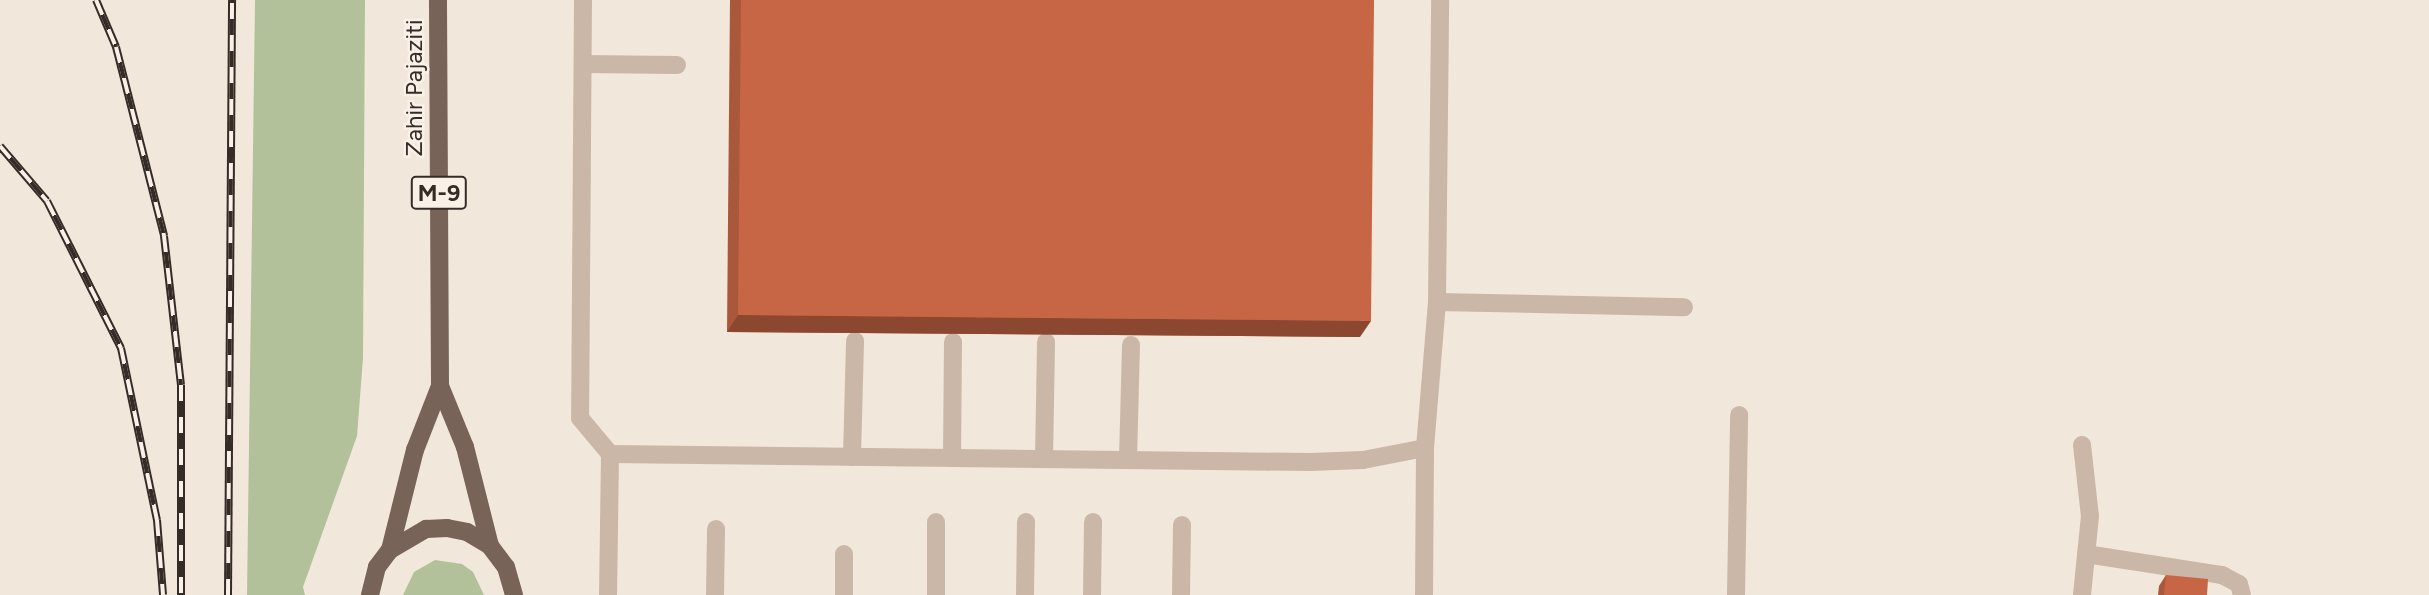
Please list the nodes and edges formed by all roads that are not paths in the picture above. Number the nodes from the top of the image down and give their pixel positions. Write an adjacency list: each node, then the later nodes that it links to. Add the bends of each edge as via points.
1 (438, 0): 12 (main road, Zahir Pajaziti / M-9)
2 (583, 0): 4 (lane)
3 (1440, 0): 6 (lane)
4 (583, 64): 5 (lane); 16 (lane, via 580,418)
5 (677, 65)
6 (1437, 302): 7 (lane); 15 (lane)
7 (1684, 307)
8 (855, 341): 17 (lane)
9 (953, 342): 18 (lane)
10 (1046, 342): 19 (lane)
11 (1130, 345): 20 (lane)
12 (440, 386): 26 (main road, Zahir Pajaziti / M-9, via 465,447); 27 (main road, Zahir Pajaziti / M-9, via 415,450)
13 (1739, 415): 40 (lane)
14 (2082, 445): 29 (lane, via 2090,516)
15 (1425, 448): 20 (lane, via 1363,460); 39 (lane)
16 (610, 454): 17 (lane); 32 (lane)
17 (852, 457): 18 (lane)
18 (952, 458): 19 (lane)
19 (1044, 459): 20 (lane)
20 (1128, 460)
21 (936, 522): 35 (lane)
22 (1026, 522): 36 (lane)
23 (1093, 522): 37 (lane)
24 (1182, 525): 38 (lane)
25 (716, 529): 33 (lane)
26 (490, 546): 27 (main road, via 467,532 447,528 426,529); 31 (main road, M-9, via 506,566)
27 (390, 550): 30 (main road, M-9, via 377,567)
28 (845, 554): 34 (lane)
29 (2086, 554): 41 (lane); 42 (lane, via 2222,575 2239,584)
30 (370, 595)
31 (513, 595)
32 (608, 595)
33 (715, 595)
34 (844, 595)
35 (936, 595)
36 (1025, 595)
37 (1092, 595)
38 (1181, 595)
39 (1424, 595)
40 (1736, 595)
41 (2082, 595)
42 (2242, 595)

